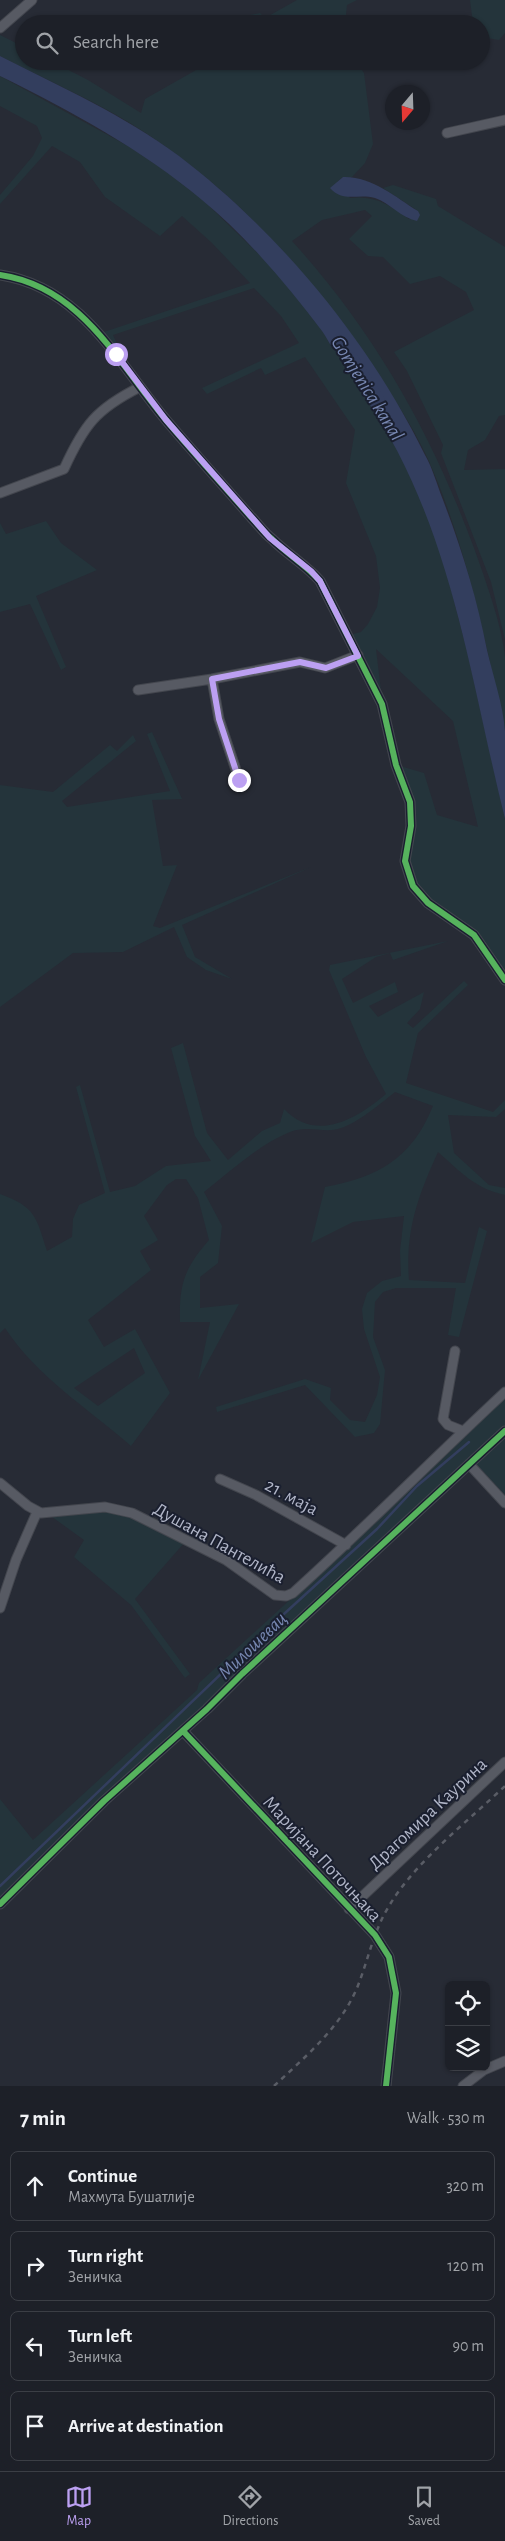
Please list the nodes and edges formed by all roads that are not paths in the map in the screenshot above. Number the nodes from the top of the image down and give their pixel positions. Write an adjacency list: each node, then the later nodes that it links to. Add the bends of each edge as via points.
1 (32, 0): 2 (street)
2 (0, 28)
3 (505, 120): 4 (street)
4 (447, 133)
5 (0, 275): 6 (street, via 32,283 84,319 102,334)
6 (140, 387): 7 (street, via 97,413 83,430 64,469); 8 (street, via 270,538 320,581)
7 (0, 493)
8 (358, 656): 9 (street, via 326,668 300,662); 12 (street, via 382,704 396,765 410,802 411,826 405,860 413,886 428,904 474,935)
9 (212, 679): 10 (street); 11 (street, via 219,719)
10 (138, 690)
11 (239, 780)
12 (505, 980)
13 (455, 1351): 15 (street, via 443,1419 448,1425)
14 (505, 1392): 15 (street, Душана Пантелића)
15 (463, 1431): 22 (street, Душана Пантелића)
16 (505, 1431): 17 (street)
17 (469, 1464): 20 (street); 24 (street)
18 (220, 1479): 22 (street, 21. маја, via 256,1495)
19 (0, 1483): 21 (street)
20 (505, 1503)
21 (37, 1512): 22 (street, Душана Пантелића, via 50,1514 105,1507 132,1513 226,1560 280,1596 293,1593); 23 (street)
22 (346, 1545)
23 (0, 1608)
24 (183, 1731): 26 (street, via 110,1796); 27 (street, Маријана Поточњака)
25 (505, 1762): 27 (street, Драгомира Каурина)
26 (0, 1904)
27 (349, 1909): 29 (street, Маријана Поточњака, via 389,1957 393,1972 396,1993)
28 (505, 2061): 30 (street, via 484,2070)
29 (386, 2086)
30 (463, 2086)

